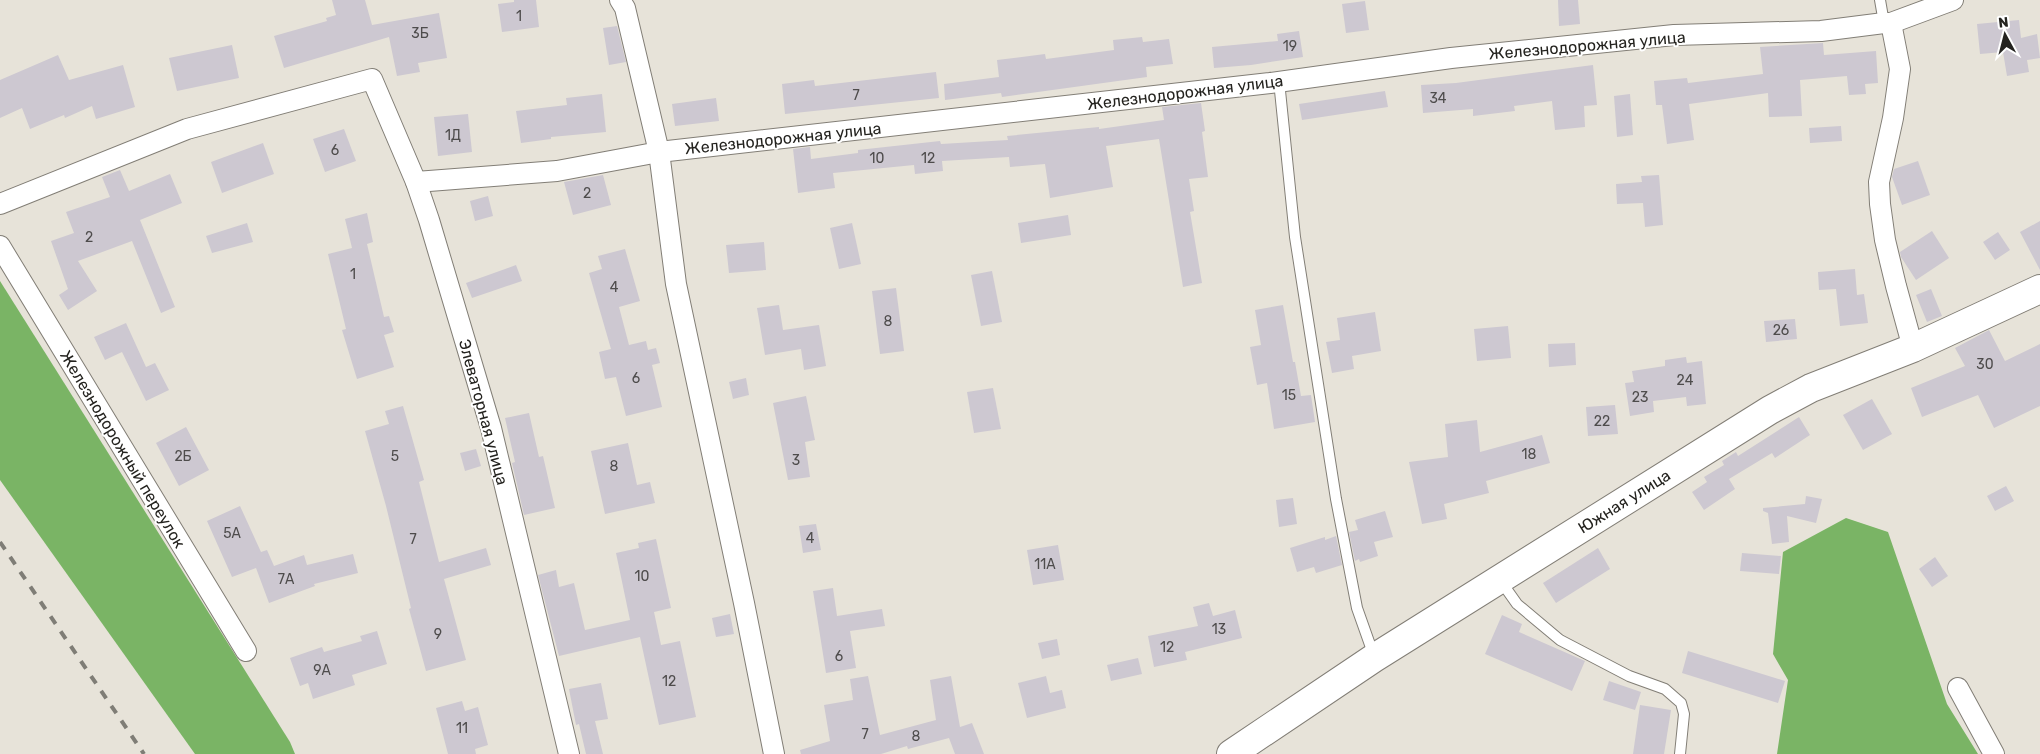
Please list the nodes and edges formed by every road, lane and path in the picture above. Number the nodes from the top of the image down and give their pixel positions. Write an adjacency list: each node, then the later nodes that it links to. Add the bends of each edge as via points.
1 (620, 0): 6 (street, via 625,8)
2 (1880, 0): 4 (lane)
3 (1952, 0): 4 (street, Железнодорожная улица)
4 (1887, 23): 5 (street, Железнодорожная улица, via 1821,31 1674,35 1451,58); 11 (street, via 1900,69 1879,182 1880,204 1892,268)
5 (1279, 81): 6 (street, Железнодорожная улица); 14 (lane, via 1295,237 1336,499 1357,608)
6 (659, 152): 7 (street, Железнодорожная улица, via 557,170); 17 (street, via 676,284)
7 (416, 182): 8 (street, Элеваторная улица, via 372,79 187,129); 16 (street, Элеваторная улица, via 491,428)
8 (0, 204)
9 (0, 246): 13 (street, Железнодорожный переулок)
10 (2040, 289): 11 (street, Южная улица)
11 (1913, 348): 12 (street, Южная улица, via 1811,388 1770,410)
12 (1500, 579): 14 (street, Южная улица); 19 (lane, via 1517,604 1560,640 1629,676 1665,689 1681,703 1684,714)
13 (246, 651)
14 (1374, 658): 18 (street, Южная улица)
15 (1958, 688): 20 (street)
16 (568, 754)
17 (774, 754)
18 (1231, 754)
19 (1680, 754)
20 (1994, 754)

